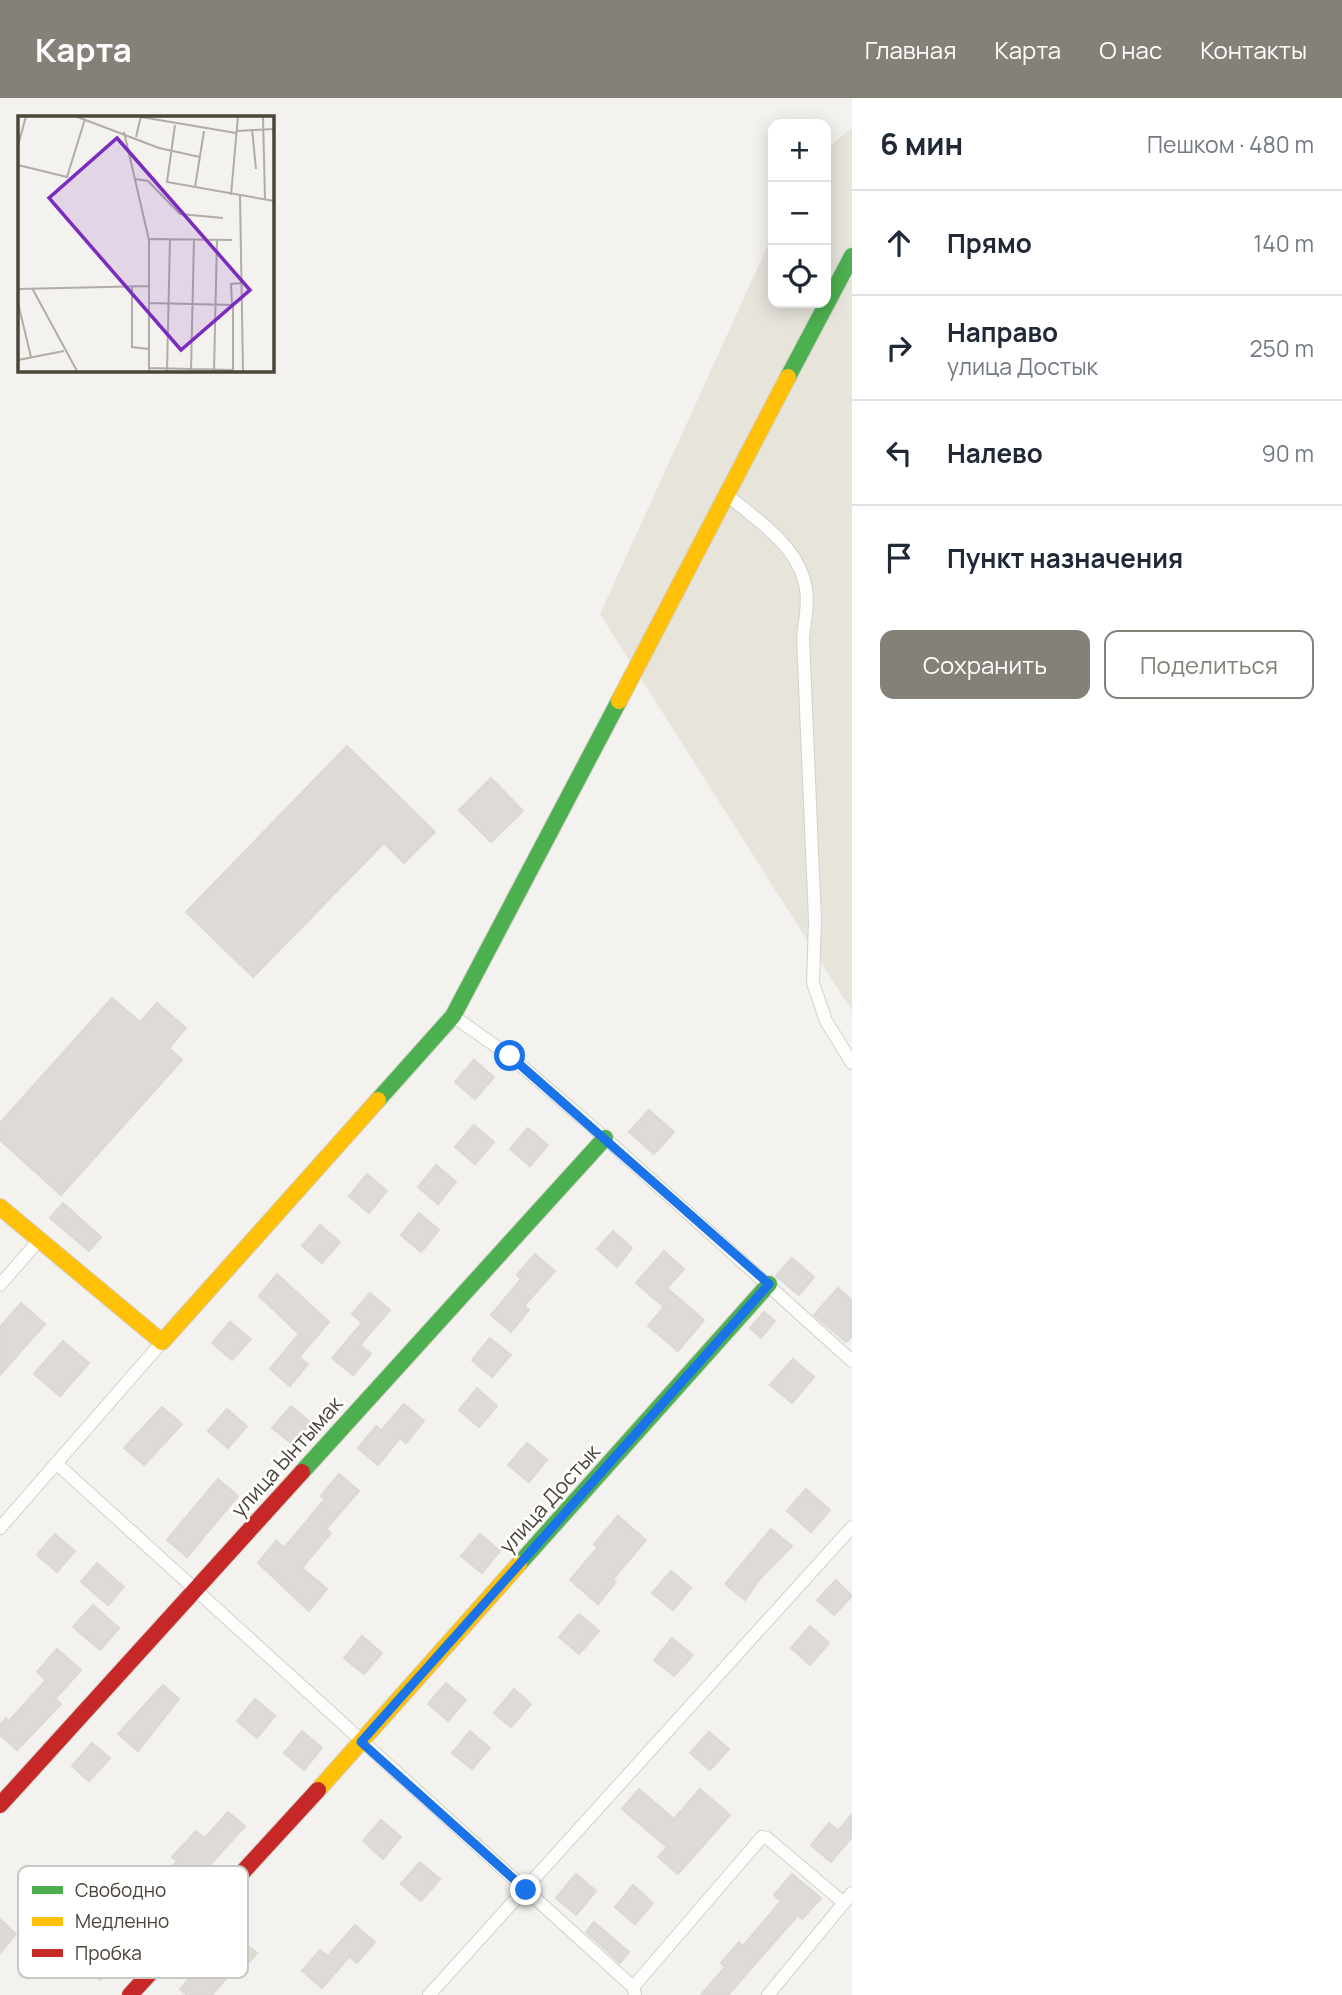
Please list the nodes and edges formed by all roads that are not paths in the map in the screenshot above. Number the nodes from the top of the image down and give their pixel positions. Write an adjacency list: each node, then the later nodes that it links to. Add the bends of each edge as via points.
1 (852, 256): 2 (street)
2 (727, 495): 3 (street); 4 (street, via 775,535 805,582 813,983 826,1021)
3 (453, 1016): 5 (street, via 510,1056); 10 (street)
4 (852, 1063)
5 (606, 1138): 8 (street); 15 (street, улица Ынтымак)
6 (0, 1207): 7 (street)
7 (39, 1240): 9 (street); 10 (street)
8 (769, 1284): 11 (street); 16 (street, улица Достык)
9 (0, 1285)
10 (162, 1342): 12 (street)
11 (852, 1361)
12 (56, 1463): 14 (street); 15 (street)
13 (852, 1527): 19 (street)
14 (0, 1528)
15 (197, 1588): 16 (street); 17 (street, улица Ынтымак)
16 (361, 1742): 18 (street, улица Достык); 19 (street)
17 (0, 1805)
18 (248, 1866)
19 (526, 1890): 22 (street); 24 (street)
20 (848, 1898): 22 (street, via 762,1838); 25 (street)
21 (146, 1978): 23 (street, улица Достык)
22 (634, 1991)
23 (130, 1995)
24 (429, 1995)
25 (768, 1995)

